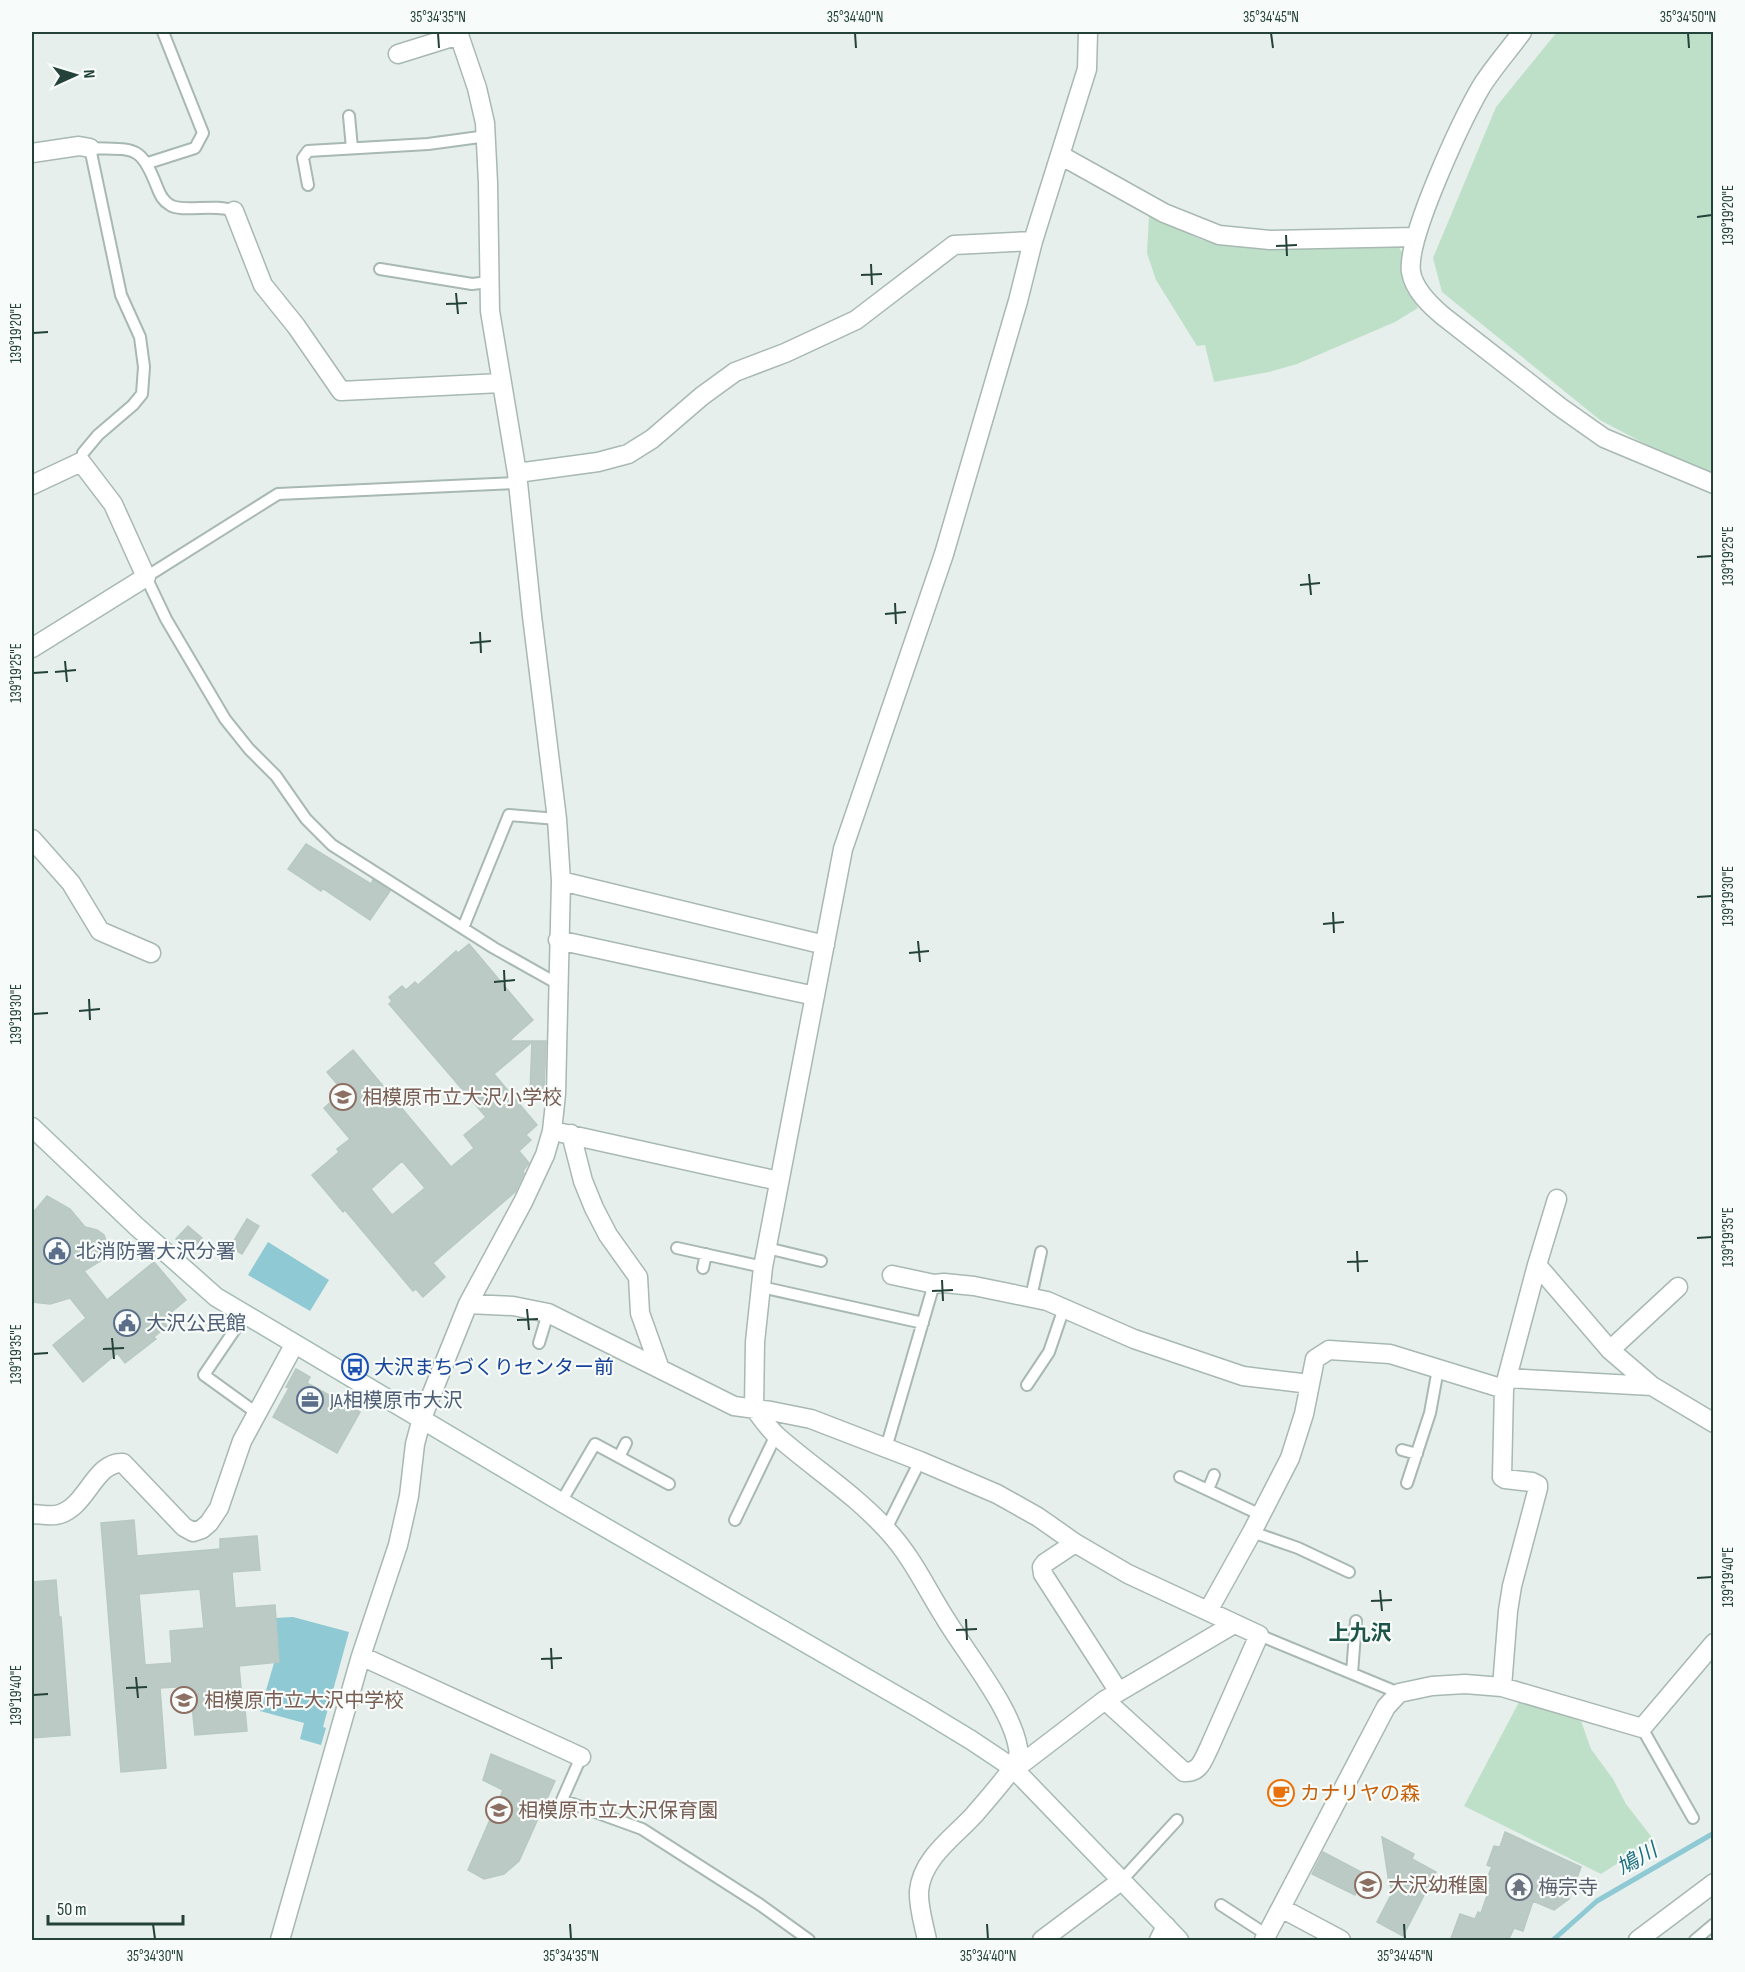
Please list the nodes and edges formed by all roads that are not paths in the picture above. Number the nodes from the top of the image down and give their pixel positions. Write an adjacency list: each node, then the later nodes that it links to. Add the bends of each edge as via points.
1 (163, 32): 12 (lane, via 202,133 195,148)
2 (1088, 32): 11 (street, via 1087,69)
3 (1522, 32): 15 (street, via 1481,87 1445,160)
4 (459, 33): 5 (street); 7 (street)
5 (398, 54)
6 (349, 116): 9 (lane)
7 (487, 136): 9 (lane); 18 (street)
8 (90, 148): 10 (street); 12 (lane, via 140,153); 20 (lane, via 122,295 140,337 144,367 142,394 98,435 83,453)
9 (352, 148): 13 (lane, via 308,151 303,158)
10 (32, 153)
11 (1060, 155): 15 (street, via 1164,213 1219,236 1270,240); 16 (street)
12 (148, 164): 14 (lane, via 162,198 172,207 224,207)
13 (308, 185)
14 (234, 211): 19 (street, via 263,285 341,391)
15 (1416, 237): 22 (street, via 1411,271 1422,294 1443,316 1604,438)
16 (1033, 241): 21 (street, via 954,245 856,320 735,372 628,454); 31 (street, via 944,554 843,849)
17 (380, 269): 18 (lane, via 472,284)
18 (489, 282): 19 (street)
19 (501, 383): 21 (street)
20 (81, 462): 23 (street); 24 (street, via 113,504)
21 (518, 478): 24 (lane, via 279,494); 26 (street)
22 (1713, 484)
23 (32, 485)
24 (146, 577): 25 (street); 29 (lane, via 225,719 276,776 306,819 332,845)
25 (32, 648)
26 (557, 819): 28 (street); 29 (lane, via 509,815)
27 (32, 839): 32 (street, via 71,883 100,931)
28 (561, 881): 30 (street); 31 (street)
29 (463, 928): 33 (lane)
30 (558, 940): 33 (street); 34 (street)
31 (825, 945): 34 (street)
32 (151, 953)
33 (558, 984): 36 (street)
34 (815, 996): 38 (street)
35 (32, 1127): 56 (street, via 136,1226 216,1297)
36 (552, 1131): 37 (street); 53 (street, via 523,1202)
37 (571, 1134): 38 (street); 61 (street, via 594,1208 638,1277 640,1313)
38 (779, 1181): 41 (street)
39 (1557, 1199): 45 (street)
40 (676, 1248): 43 (lane)
41 (767, 1248): 44 (lane); 47 (street)
42 (1041, 1252): 52 (lane)
43 (706, 1254): 46 (lane); 47 (lane)
44 (821, 1261)
45 (1537, 1265): 60 (street); 63 (street)
46 (703, 1268)
47 (764, 1268): 50 (street)
48 (892, 1275): 49 (street)
49 (934, 1284): 52 (street, via 944,1282); 57 (lane)
50 (761, 1287): 57 (lane); 67 (street)
51 (1678, 1287): 60 (street)
52 (1031, 1297): 54 (street)
53 (468, 1304): 55 (street, via 513,1306); 69 (street)
54 (1064, 1308): 64 (street, via 1134,1339 1243,1376); 65 (lane, via 1049,1352)
55 (548, 1313): 58 (lane); 61 (street)
56 (244, 1316): 59 (street); 68 (lane, via 204,1376)
57 (923, 1323): 73 (lane)
58 (539, 1343)
59 (294, 1345): 68 (street); 69 (street)
60 (1610, 1350): 66 (street)
61 (660, 1369): 67 (street, via 734,1406)
62 (1438, 1369): 63 (street); 64 (street, via 1390,1354 1329,1350 1315,1359); 75 (lane)
63 (1505, 1383): 66 (street); 98 (street, via 1502,1477 1532,1482 1538,1488 1512,1586)
64 (1310, 1384): 85 (street, via 1290,1458)
65 (1027, 1385)
66 (1652, 1386): 70 (street)
67 (753, 1408): 71 (street); 73 (street, via 811,1419)
68 (258, 1414): 84 (street, via 242,1441 219,1508 202,1529 193,1532 184,1527 123,1463 116,1462 104,1469 79,1503 59,1515)
69 (422, 1418): 83 (street); 96 (street, via 398,1545)
70 (1713, 1423)
71 (776, 1434): 86 (lane); 87 (street)
72 (626, 1443): 76 (lane)
73 (886, 1448): 77 (street)
74 (1402, 1450): 75 (lane)
75 (1417, 1454): 80 (lane)
76 (619, 1457): 81 (lane); 83 (lane, via 595,1444)
77 (920, 1461): 87 (lane); 89 (street, via 997,1494)
78 (1214, 1475): 82 (lane)
79 (1180, 1477): 82 (lane)
80 (1407, 1483)
81 (669, 1484)
82 (1208, 1490): 85 (lane)
83 (561, 1502): 103 (street)
84 (32, 1514)
85 (1261, 1515): 88 (street)
86 (735, 1520)
87 (886, 1528): 103 (street, via 908,1554 1009,1721 1019,1750)
88 (1252, 1532): 90 (lane); 91 (street)
89 (1075, 1542): 91 (street, via 1128,1574); 100 (street, via 1045,1563 1043,1574)
90 (1349, 1572)
91 (1208, 1611): 93 (street)
92 (1356, 1622): 97 (lane)
93 (1234, 1624): 94 (street); 100 (street)
94 (1259, 1635): 97 (lane); 100 (street, via 1195,1771 1184,1772)
95 (1713, 1643): 101 (street)
96 (361, 1656): 102 (street); 113 (street)
97 (1352, 1673): 99 (lane)
98 (1502, 1687): 99 (street, via 1465,1684); 101 (street)
99 (1399, 1693): 109 (street, via 1386,1707)
100 (1112, 1696): 103 (street)
101 (1642, 1728): 104 (lane)
102 (581, 1756): 114 (lane, via 562,1800 642,1829)
103 (1013, 1768): 106 (street); 115 (street, via 933,1858 922,1878 919,1892)
104 (1694, 1818)
105 (1177, 1820): 106 (lane)
106 (1122, 1880): 111 (street); 116 (street)
107 (1713, 1883): 119 (street)
108 (1221, 1905): 112 (lane)
109 (1281, 1908): 112 (street); 118 (street)
110 (1713, 1924): 120 (lane)
111 (1162, 1933): 117 (street)
112 (1266, 1938)
113 (280, 1941)
114 (809, 1941)
115 (927, 1941)
116 (1042, 1941)
117 (1179, 1941)
118 (1341, 1941)
119 (1638, 1941)
120 (1695, 1941)

